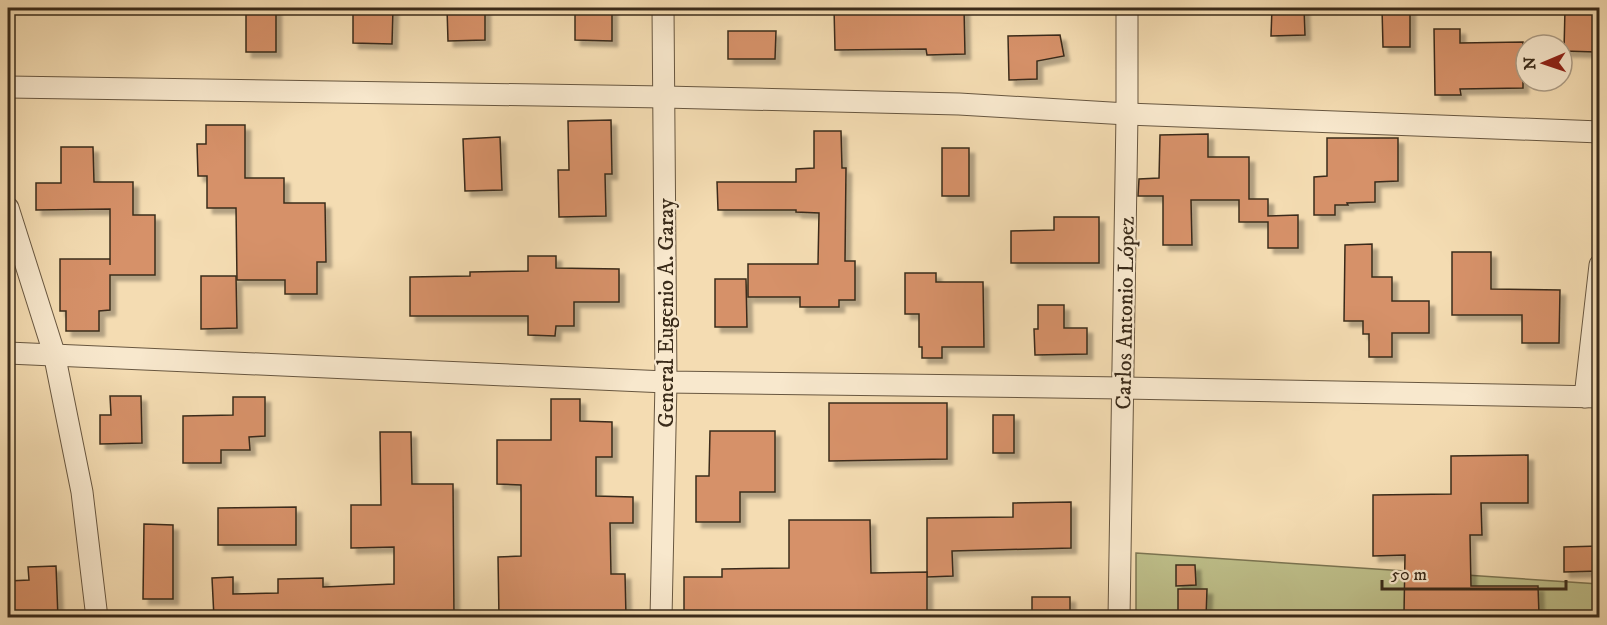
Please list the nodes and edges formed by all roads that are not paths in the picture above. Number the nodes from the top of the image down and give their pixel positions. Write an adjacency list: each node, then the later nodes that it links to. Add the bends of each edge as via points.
1 (663, 8): 4 (street, General Eugenio A. Garay)
2 (1126, 8): 5 (street, Carlos Antonio López)
3 (8, 87): 4 (street)
4 (664, 97): 5 (street, via 947,104); 11 (street, General Eugenio A. Garay)
5 (1127, 114): 6 (street); 12 (street, Carlos Antonio López)
6 (1599, 132)
7 (8, 208): 10 (street)
8 (1599, 264): 13 (street)
9 (8, 353): 10 (street)
10 (54, 353): 11 (street); 14 (street, via 82,492)
11 (666, 382): 12 (street); 15 (street, General Eugenio A. Garay)
12 (1123, 388): 13 (street); 16 (street, Carlos Antonio López)
13 (1592, 397)
14 (97, 618)
15 (661, 618)
16 (1119, 618)

